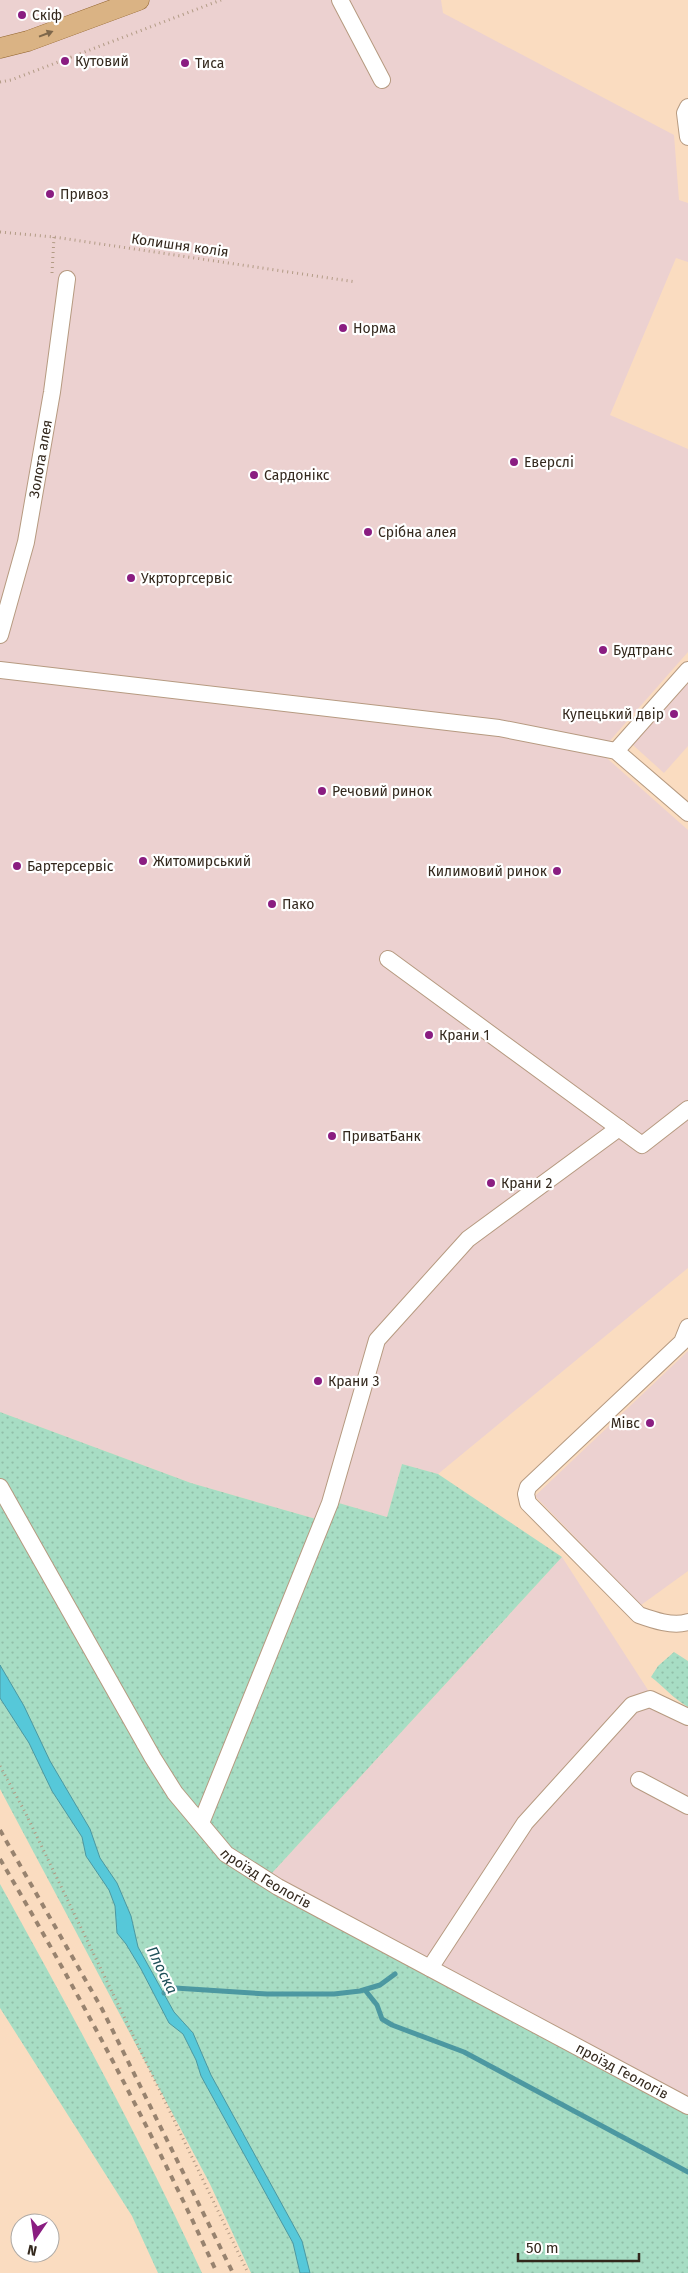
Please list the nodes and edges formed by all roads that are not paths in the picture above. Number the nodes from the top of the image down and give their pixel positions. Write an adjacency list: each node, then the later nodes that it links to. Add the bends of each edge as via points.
1 (139, 0): 3 (main road, one-way to 1, via 28,41)
2 (340, 0): 4 (street)
3 (0, 48)
4 (382, 80)
5 (688, 107): 6 (street, via 685,113)
6 (688, 137)
7 (67, 280): 8 (street, Золота алея, via 26,542)
8 (0, 635)
9 (0, 670): 11 (street, via 499,728)
10 (688, 670): 11 (street)
11 (616, 751): 12 (street)
12 (688, 813)
13 (388, 959): 15 (street)
14 (688, 1109): 15 (street, via 642,1145)
15 (619, 1128): 22 (street, via 468,1239 377,1340 330,1503)
16 (688, 1327): 18 (street, via 682,1342 528,1487 526,1494 528,1503 639,1615 656,1621)
17 (0, 1487): 22 (street, проїзд Геологів, via 153,1758 175,1793)
18 (688, 1622)
19 (688, 1717): 23 (street, via 650,1699 632,1705 525,1822)
20 (639, 1780): 21 (street)
21 (688, 1806)
22 (201, 1823): 23 (street, проїзд Геологів, via 226,1854 278,1888)
23 (430, 1968): 24 (street, проїзд Геологів)
24 (688, 2106)

